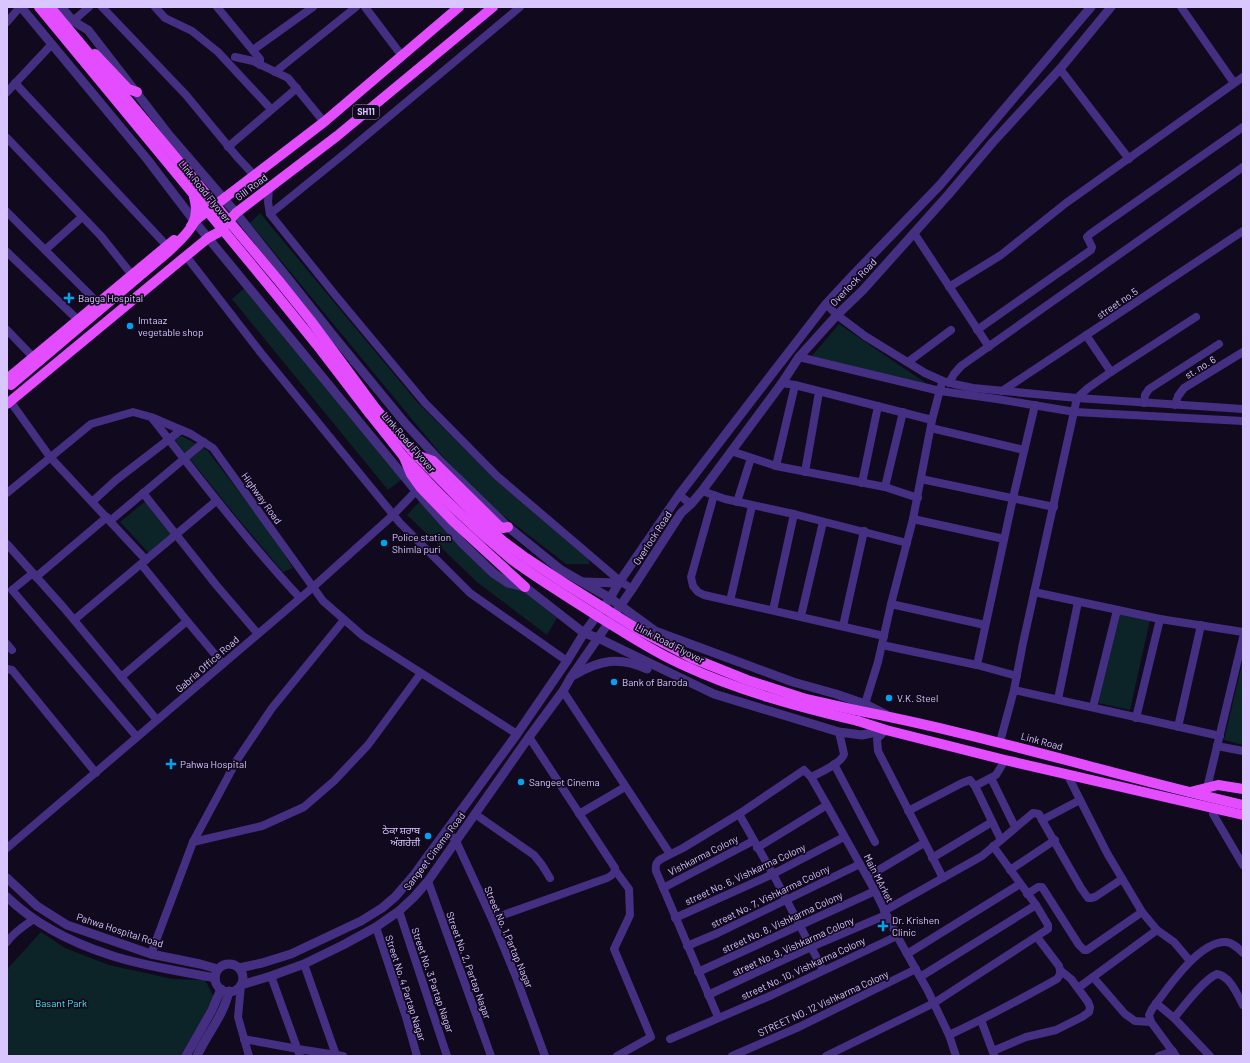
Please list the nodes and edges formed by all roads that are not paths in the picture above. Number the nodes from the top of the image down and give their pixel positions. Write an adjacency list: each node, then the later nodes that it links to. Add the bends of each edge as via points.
1 (20, 7): 19 (street); 21 (street)
2 (39, 7): 44 (main road, Link Road Flyover, bridge)
3 (50, 7): 20 (main road, Link Road Flyover, bridge)
4 (61, 7): 18 (street)
5 (89, 7): 18 (street)
6 (102, 7): 38 (street, via 186,95)
7 (155, 7): 34 (street, via 164,18 192,31 218,52)
8 (217, 7): 22 (street)
9 (313, 7): 22 (street)
10 (356, 7): 27 (street)
11 (365, 7): 23 (street)
12 (459, 7): 23 (main road, Gill Road / SH11)
13 (494, 7): 43 (main road, Gill Road / SH11)
14 (520, 7): 48 (street)
15 (1091, 7): 61 (street, Overlock Road, via 940,185)
16 (1111, 7): 26 (street, Overlock Road)
17 (1180, 7): 30 (street)
18 (72, 21): 33 (street, via 88,30)
19 (7, 22)
20 (72, 35): 33 (main road, bridge, via 84,42 128,89); 100 (main road, Link Road Flyover, bridge, via 279,281 376,408)
21 (52, 44): 29 (street); 50 (street, via 147,159)
22 (253, 50): 25 (street, via 260,59)
23 (402, 56): 35 (main road, Gill Road / SH11)
24 (235, 57): 25 (street)
25 (260, 65): 27 (street)
26 (1060, 69): 40 (street); 52 (street, Overlock Road)
27 (275, 72): 31 (street, via 288,78)
28 (1243, 77): 30 (street)
29 (15, 83): 32 (street); 54 (street)
30 (1234, 83): 40 (street)
31 (297, 88): 34 (street); 35 (street)
32 (7, 92)
33 (137, 92): 45 (street, via 169,135)
34 (271, 109): 38 (street)
35 (324, 122): 42 (main road, Gill Road / SH11)
36 (1243, 127): 67 (street, via 1086,237 1092,247 1091,250)
37 (7, 138): 39 (street)
38 (228, 147): 42 (street)
39 (10, 148): 49 (street)
40 (1129, 159): 59 (street, via 1066,203 1001,255)
41 (1243, 167): 70 (street)
42 (255, 176): 45 (main road, Gill Road / SH11)
43 (269, 189): 47 (main road, Gill Road / SH11); 48 (street)
44 (194, 196): 78 (main road, bridge, via 197,212 190,230 168,252); 102 (main road, Link Road Flyover, bridge, via 313,340)
45 (224, 200): 47 (street); 50 (main road, Gill Road / SH11)
46 (7, 212): 55 (street)
47 (236, 214): 53 (main road, Gill Road / SH11, via 219,232); 129 (street, via 405,423)
48 (270, 214): 138 (street, via 425,403 497,476)
49 (82, 217): 55 (street); 58 (street)
50 (195, 222): 53 (street); 54 (main road, Gill Road / SH11)
51 (1243, 231): 68 (street, street no.5)
52 (914, 233): 59 (street); 62 (street, Overlock Road)
53 (208, 238): 57 (main road, Gill Road / SH11); 110 (street)
54 (167, 246): 58 (main road, Gill Road / SH11)
55 (45, 250): 60 (street)
56 (7, 252): 64 (street)
57 (186, 256): 84 (main road, Gill Road / SH11); 125 (street)
58 (132, 275): 60 (main road, Gill Road / SH11)
59 (949, 287): 67 (street)
60 (98, 304): 64 (main road, Gill Road / SH11)
61 (826, 304): 62 (street); 114 (street, Overlock Road)
62 (837, 315): 72 (street, Overlock Road); 74 (street, via 865,336)
63 (1196, 317): 75 (street)
64 (78, 320): 73 (main road, Gill Road / SH11)
65 (7, 330): 73 (street)
66 (951, 330): 74 (street)
67 (977, 330): 70 (street)
68 (1086, 336): 75 (street); 81 (street, street no.5)
69 (1219, 344): 85 (street, via 1153,386 1145,395)
70 (988, 347): 76 (street, via 961,366)
71 (1243, 352): 87 (street, st. no. 6, via 1184,388)
72 (800, 356): 77 (street, Overlock Road); 80 (street)
73 (33, 357): 78 (main road, Gill Road / SH11)
74 (908, 362): 76 (street)
75 (1111, 372): 83 (street)
76 (946, 382): 80 (street); 81 (street)
77 (782, 383): 79 (street); 99 (street, Overlock Road)
78 (8, 384)
79 (795, 385): 82 (street); 105 (street)
80 (940, 391): 86 (street); 94 (street)
81 (1002, 391): 83 (street)
82 (819, 392): 88 (street); 106 (street)
83 (1077, 398): 85 (street); 91 (street)
84 (8, 403): 101 (street)
85 (1144, 403): 87 (street)
86 (1035, 405): 91 (street); 98 (street)
87 (1175, 405): 89 (street)
88 (878, 406): 90 (street); 108 (street)
89 (1243, 409)
90 (903, 412): 94 (street); 109 (street)
91 (1074, 412): 93 (street); 123 (street)
92 (151, 417): 95 (street, Highway Road); 96 (street); 101 (street, Highway Road, via 133,412 91,424)
93 (1243, 421)
94 (931, 424): 98 (street); 107 (street)
95 (181, 430): 96 (street); 97 (street, Highway Road)
96 (168, 439): 104 (street); 119 (street)
97 (204, 442): 104 (street); 139 (street, Highway Road, via 213,448)
98 (1024, 450): 117 (street)
99 (731, 451): 103 (street); 111 (street, Overlock Road)
100 (416, 455): 129 (main road, via 433,461); 180 (main road, Link Road Flyover, bridge, via 504,541 526,558 639,630 692,658 747,680 806,699)
101 (50, 457): 112 (street, Highway Road); 119 (street)
102 (404, 457): 140 (main road, via 411,474 421,488); 184 (main road, Link Road Flyover, bridge, via 458,513 512,559 646,647 683,666 738,687)
103 (751, 458): 105 (street); 120 (street)
104 (184, 459): 113 (street); 118 (street)
105 (776, 466): 106 (street)
106 (805, 472): 108 (street)
107 (921, 479): 116 (street); 117 (street)
108 (862, 483): 109 (street)
109 (885, 487): 116 (street)
110 (416, 491): 125 (street, Gabria Office Road); 140 (street, via 463,544 493,573 508,584)
111 (702, 491): 115 (street); 121 (street, Overlock Road)
112 (7, 493)
113 (143, 493): 126 (street); 131 (street)
114 (679, 495): 121 (street); 138 (street, Overlock Road)
115 (714, 495): 120 (street); 145 (street, via 692,582 698,592)
116 (918, 498): 127 (street)
117 (1013, 498): 123 (street); 132 (street)
118 (216, 501): 131 (street); 143 (street)
119 (92, 502): 126 (street)
120 (737, 502): 122 (street)
121 (691, 504): 141 (street, Overlock Road)
122 (752, 506): 124 (street); 145 (street)
123 (1054, 507): 142 (street)
124 (794, 514): 128 (street); 149 (street)
125 (393, 515): 139 (street, Gabria Office Road); 166 (street, via 470,593)
126 (108, 519): 135 (street); 136 (street)
127 (913, 519): 132 (street); 133 (street)
128 (823, 522): 130 (street); 151 (street)
129 (503, 526): 137 (street, via 561,570)
130 (864, 531): 133 (street); 158 (street)
131 (177, 534): 135 (street); 161 (street, via 216,586)
132 (1004, 539): 156 (street)
133 (907, 543): 147 (street)
134 (7, 544): 136 (street)
135 (144, 562): 153 (street); 155 (street)
136 (35, 575): 153 (street); 188 (street, via 12,590)
137 (583, 582): 138 (street); 144 (street)
138 (620, 582): 141 (street); 144 (street, Overlock Road)
139 (313, 587): 143 (street, Gabria Office Road); 154 (street, Highway Road, via 323,601)
140 (525, 587): 160 (street)
141 (632, 589): 148 (street, Overlock Road)
142 (1034, 592): 146 (street); 171 (street)
143 (300, 598): 161 (street, Gabria Office Road)
144 (610, 598): 148 (street); 160 (street, Overlock Road)
145 (730, 601): 149 (street)
146 (1078, 602): 150 (street); 177 (street)
147 (890, 604): 156 (street); 162 (street)
148 (621, 606): 163 (street, Overlock Road); 178 (street, via 655,631 793,682)
149 (773, 610): 151 (street)
150 (1117, 610): 152 (street); 179 (street)
151 (800, 616): 158 (street)
152 (1160, 619): 157 (street); 181 (street)
153 (74, 620): 172 (street)
154 (344, 620): 170 (street, Highway Road, via 362,636); 222 (street, via 272,708 237,760)
155 (187, 621): 167 (street); 172 (street)
156 (985, 625): 168 (street)
157 (1201, 625): 159 (street); 183 (street)
158 (843, 626): 162 (street)
159 (1243, 632)
160 (584, 633): 163 (street); 166 (street, Sangeet Cinema Road)
161 (258, 634): 167 (street, Gabria Office Road)
162 (884, 636): 165 (street)
163 (598, 638): 173 (street, Sangeet Cinema Road); 176 (street)
164 (1243, 638): 187 (street)
165 (882, 645): 168 (street); 178 (street)
166 (567, 661): 186 (street, Sangeet Cinema Road)
167 (223, 664): 182 (street, Gabria Office Road)
168 (977, 665): 171 (street)
169 (7, 669): 195 (street, via 12,670)
170 (421, 673): 186 (street, Highway Road); 222 (street, via 368,745 334,781 304,807 262,826)
171 (1017, 676): 174 (street)
172 (121, 677): 182 (street)
173 (571, 677): 175 (street, Sangeet Cinema Road); 176 (street, via 591,666 612,660 637,664 690,688 708,695)
174 (1014, 690): 177 (street); 190 (street)
175 (563, 691): 189 (street, Sangeet Cinema Road); 199 (street)
176 (714, 694): 185 (street)
177 (1058, 699): 179 (street)
178 (865, 704): 180 (street)
179 (1093, 707): 181 (street)
180 (889, 716): 190 (main road, Link Road)
181 (1136, 718): 183 (street)
182 (157, 720): 188 (street, Gabria Office Road)
183 (1178, 727): 187 (street)
184 (886, 730): 185 (street, via 862,735); 193 (main road); 207 (street, via 877,738 878,751)
185 (839, 732): 194 (street, via 844,757)
186 (517, 734): 217 (street, Sangeet Cinema Road)
187 (1220, 736): 191 (street)
188 (137, 737): 195 (street, Gabria Office Road)
189 (529, 737): 208 (street, Sangeet Cinema Road); 209 (street)
190 (1000, 742): 202 (main road, Link Road)
191 (1217, 746): 192 (street); 203 (street)
192 (1243, 751)
193 (1005, 760): 196 (main road); 198 (street, via 999,771)
194 (834, 764): 197 (street); 223 (street)
195 (96, 772): 227 (street, Gabria Office Road)
196 (1066, 774): 202 (main road); 204 (street)
197 (811, 777): 205 (street, Main MArket); 210 (street, via 804,770)
198 (991, 778): 200 (street); 216 (street)
199 (624, 786): 209 (street); 228 (street)
200 (975, 786): 207 (street, via 967,780); 214 (street)
201 (1243, 789): 203 (main road, via 1218,785)
202 (1185, 796): 203 (main road); 203 (main road); 211 (main road, via 1196,810)
203 (1206, 797): 206 (main road); 212 (main road)
204 (1080, 800): 213 (street); 239 (street)
205 (827, 805): 218 (street, Main MArket); 225 (street, Vishkarma Colony)
206 (1243, 805)
207 (908, 811): 224 (street)
208 (475, 814): 221 (street, Sangeet Cinema Road); 237 (street, via 534,855)
209 (580, 814): 232 (street)
210 (739, 814): 225 (street); 228 (street)
211 (1213, 814): 215 (main road); 231 (street)
212 (1243, 815)
213 (1042, 820): 216 (street, street No. 9, Vishkarma Colony, via 1039,814 1033,814); 220 (street)
214 (992, 822): 219 (street); 229 (street)
215 (1243, 822)
216 (1015, 827): 219 (street, street No. 9, Vishkarma Colony)
217 (447, 830): 221 (street, Street No. 1,Partap Nagar); 267 (street, Sangeet Cinema Road, via 414,875 382,908 362,921 291,954)
218 (844, 837): 230 (street, Main MArket); 234 (street, street No. 6, Vishkarma Colony)
219 (1001, 840): 226 (street, street No. 9, Vishkarma Colony)
220 (1055, 840): 233 (street); 239 (street, via 1088,898)
221 (456, 841): 240 (street, Sangeet Cinema Road); 253 (street, Street No. 1,Partap Nagar)
222 (193, 842): 263 (street)
223 (875, 842)
224 (924, 843): 229 (street); 235 (street)
225 (755, 844): 234 (street); 242 (street, Vishkarma Colony)
226 (994, 846): 233 (street); 238 (street, street No. 9, Vishkarma Colony, via 982,856)
227 (7, 848)
228 (670, 854): 242 (street, via 657,861 655,865)
229 (932, 858): 238 (street)
230 (860, 864): 235 (street, Main MArket); 246 (street, street No. 7, Vishkarma Colony)
231 (1243, 865)
232 (615, 870): 253 (street, via 607,878); 303 (street, via 630,889 630,915 614,949 651,1037)
233 (1010, 870): 241 (street)
234 (773, 874): 246 (street); 251 (street, street No. 6, Vishkarma Colony)
235 (867, 877): 243 (street, Main MArket)
236 (7, 878): 263 (street, Pahwa Hospital Road, via 38,906 67,925)
237 (550, 878)
238 (943, 878): 250 (street, street No. 9, Vishkarma Colony)
239 (1122, 879): 249 (street)
240 (428, 881): 248 (street, Sangeet Cinema Road); 301 (street, Street No. 2, Partap Nagar)
241 (1020, 884): 244 (street); 264 (street)
242 (663, 888): 251 (street)
243 (875, 891): 250 (street, Main MArket); 254 (street, street No. 8, Vishkarma Colony)
244 (1027, 894): 247 (street); 249 (street, via 1038,886 1042,887 1079,945 1085,950)
245 (7, 896): 252 (street)
246 (786, 900): 254 (street); 260 (street, street No. 7, Vishkarma Colony)
247 (1036, 905): 258 (street, via 1049,927); 274 (street)
248 (399, 911): 255 (street, Sangeet Cinema Road); 300 (street, Street No. 3 Partap Nagar)
249 (1142, 912): 256 (street)
250 (885, 913): 257 (street, Main MArket); 261 (street, street No. 9, Vishkarma Colony)
251 (675, 918): 260 (street)
252 (34, 919): 259 (street); 272 (street, via 71,939 110,955 164,968)
253 (492, 919): 302 (street, Street No. 1,Partap Nagar)
254 (800, 925): 261 (street); 271 (street, street No. 8, Vishkarma Colony)
255 (376, 927): 266 (street, Sangeet Cinema Road); 299 (street, Street No. 4 Partap Nagar)
256 (1157, 930): 265 (street, via 1174,942); 275 (street)
257 (897, 936): 264 (street, Main MArket); 269 (street, street No. 10, Vishkarma Colony)
258 (1037, 937): 270 (street); 280 (street)
259 (7, 942)
260 (687, 946): 271 (street)
261 (811, 947): 269 (street); 279 (street, street No. 9, Vishkarma Colony)
262 (1243, 952): 265 (street, via 1234,944 1217,943)
263 (151, 954): 272 (street, Pahwa Hospital Road, via 200,964)
264 (907, 954): 268 (street, Main MArket)
265 (1190, 961): 281 (street)
266 (304, 964): 273 (street, Sangeet Cinema Road); 298 (street)
267 (239, 968): 272 (street, via 230,964 221,966); 276 (street, via 243,976)
268 (916, 969): 274 (street, Main MArket); 292 (street, STREET NO. 12 Vishkarma Colony, via 799,1027)
269 (823, 970): 283 (street, street No. 10, Vishkarma Colony)
270 (1060, 970): 277 (street); 285 (street, via 1057,979)
271 (698, 972): 279 (street)
272 (216, 973): 278 (street, via 216,982)
273 (271, 976): 276 (street, Sangeet Cinema Road); 291 (street)
274 (920, 977): 280 (street, Main MArket)
275 (1093, 977): 277 (street); 286 (street, via 1125,1014 1135,1021)
276 (241, 985): 278 (street, via 234,990); 288 (street, via 238,1017)
277 (1078, 988): 293 (street, via 1090,1007 1087,1014 1056,1030 1026,1037)
278 (225, 990): 290 (street, via 227,1002); 295 (street)
279 (708, 995): 283 (street)
280 (934, 1003): 287 (street, Main MArket); 304 (street)
281 (1156, 1003): 284 (street); 286 (street, via 1149,1015)
282 (1243, 1004): 284 (street, via 1230,983 1222,975 1217,974 1203,985)
283 (718, 1017): 289 (street, street No. 10, Vishkarma Colony)
284 (1174, 1018): 307 (street)
285 (981, 1020): 287 (street); 293 (street)
286 (1151, 1022): 294 (street)
287 (949, 1035): 305 (street, Main MArket)
288 (244, 1039): 291 (street); 297 (street)
289 (670, 1039)
290 (202, 1052): 296 (street)
291 (299, 1053): 298 (street)
292 (735, 1054)
293 (994, 1054)
294 (1174, 1054): 306 (street)
295 (186, 1056)
296 (197, 1056)
297 (249, 1056)
298 (340, 1056)
299 (417, 1056)
300 (448, 1056)
301 (491, 1056)
302 (545, 1056)
303 (617, 1056)
304 (826, 1056)
305 (956, 1056)
306 (1159, 1056)
307 (1210, 1056)

